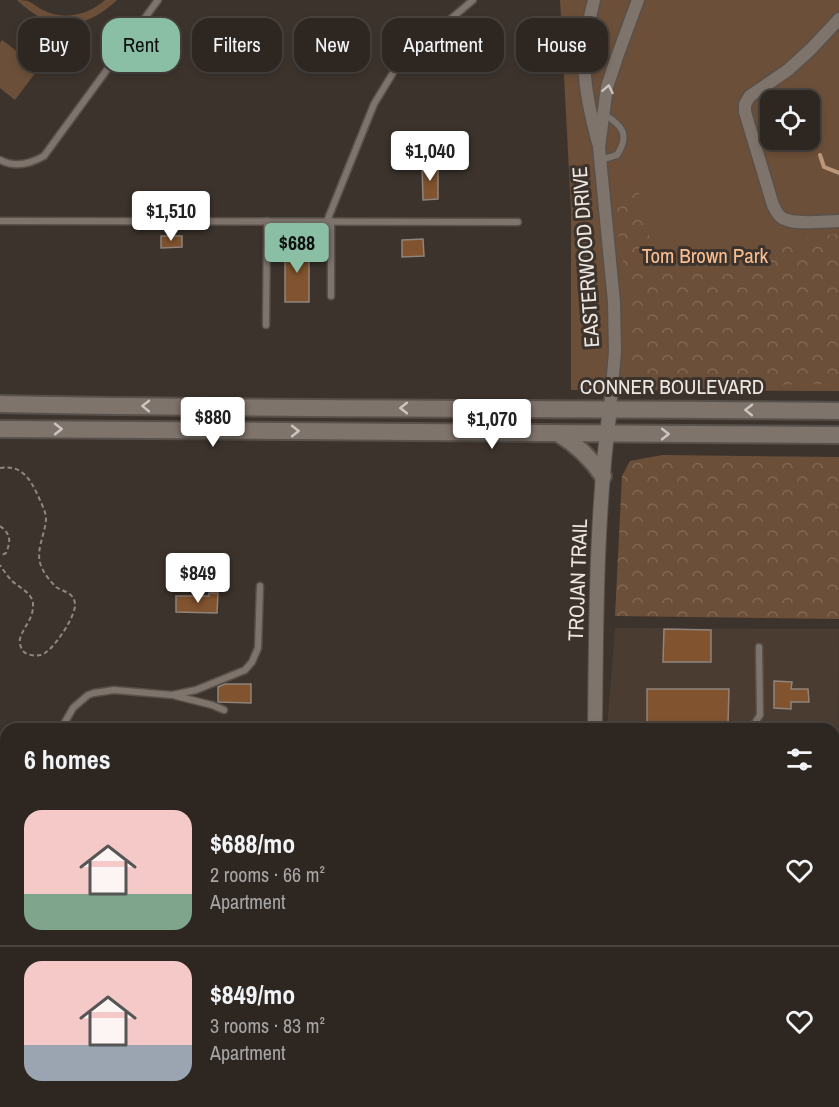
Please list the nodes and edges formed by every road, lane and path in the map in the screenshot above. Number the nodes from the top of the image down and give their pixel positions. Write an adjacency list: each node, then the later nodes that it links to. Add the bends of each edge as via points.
1 (158, 0): 8 (lane, via 45,156 25,164)
2 (473, 0): 11 (lane, via 399,63 374,104)
3 (594, 0): 7 (street, EASTERWOOD DRIVE, via 584,67)
4 (639, 0): 6 (street, EASTERWOOD DRIVE, one-way to 4, via 616,57)
5 (839, 19): 12 (street, via 812,49 750,96 745,104 779,216 799,222)
6 (604, 114): 7 (street, EASTERWOOD DRIVE); 7 (lane, via 617,122 624,134 624,144 617,155)
7 (600, 152): 17 (street, EASTERWOOD DRIVE, via 614,302)
8 (0, 160)
9 (0, 221): 10 (lane)
10 (267, 221): 11 (lane); 15 (lane)
11 (329, 221): 13 (lane); 14 (lane)
12 (839, 221)
13 (518, 222)
14 (331, 296)
15 (266, 325)
16 (0, 404): 17 (main road, CONNER BOULEVARD, one-way to 16)
17 (610, 408): 18 (main road, CONNER BOULEVARD, one-way to 17); 21 (street, EASTERWOOD DRIVE)
18 (839, 411)
19 (0, 429): 20 (main road, one-way to 20)
20 (558, 433): 21 (main road); 24 (main road, via 589,456)
21 (607, 434): 22 (main road, one-way to 22); 24 (street, TROJAN TRAIL)
22 (839, 435)
23 (0, 468): 27 (path, via 13,467 31,480 46,522 39,561 52,584 74,600 74,610 63,633 44,654 29,655 20,646 19,640 32,617 33,600)
24 (603, 476): 33 (street, TROJAN TRAIL)
25 (0, 526): 26 (path, via 10,538 6,553)
26 (0, 556)
27 (0, 565)
28 (260, 586): 30 (lane, via 258,648 252,662 245,670 196,690)
29 (759, 647): 34 (lane, via 760,715)
30 (172, 695): 31 (lane); 32 (lane, via 114,690 94,693 73,708)
31 (224, 710)
32 (64, 723)
33 (595, 723)
34 (755, 723)

